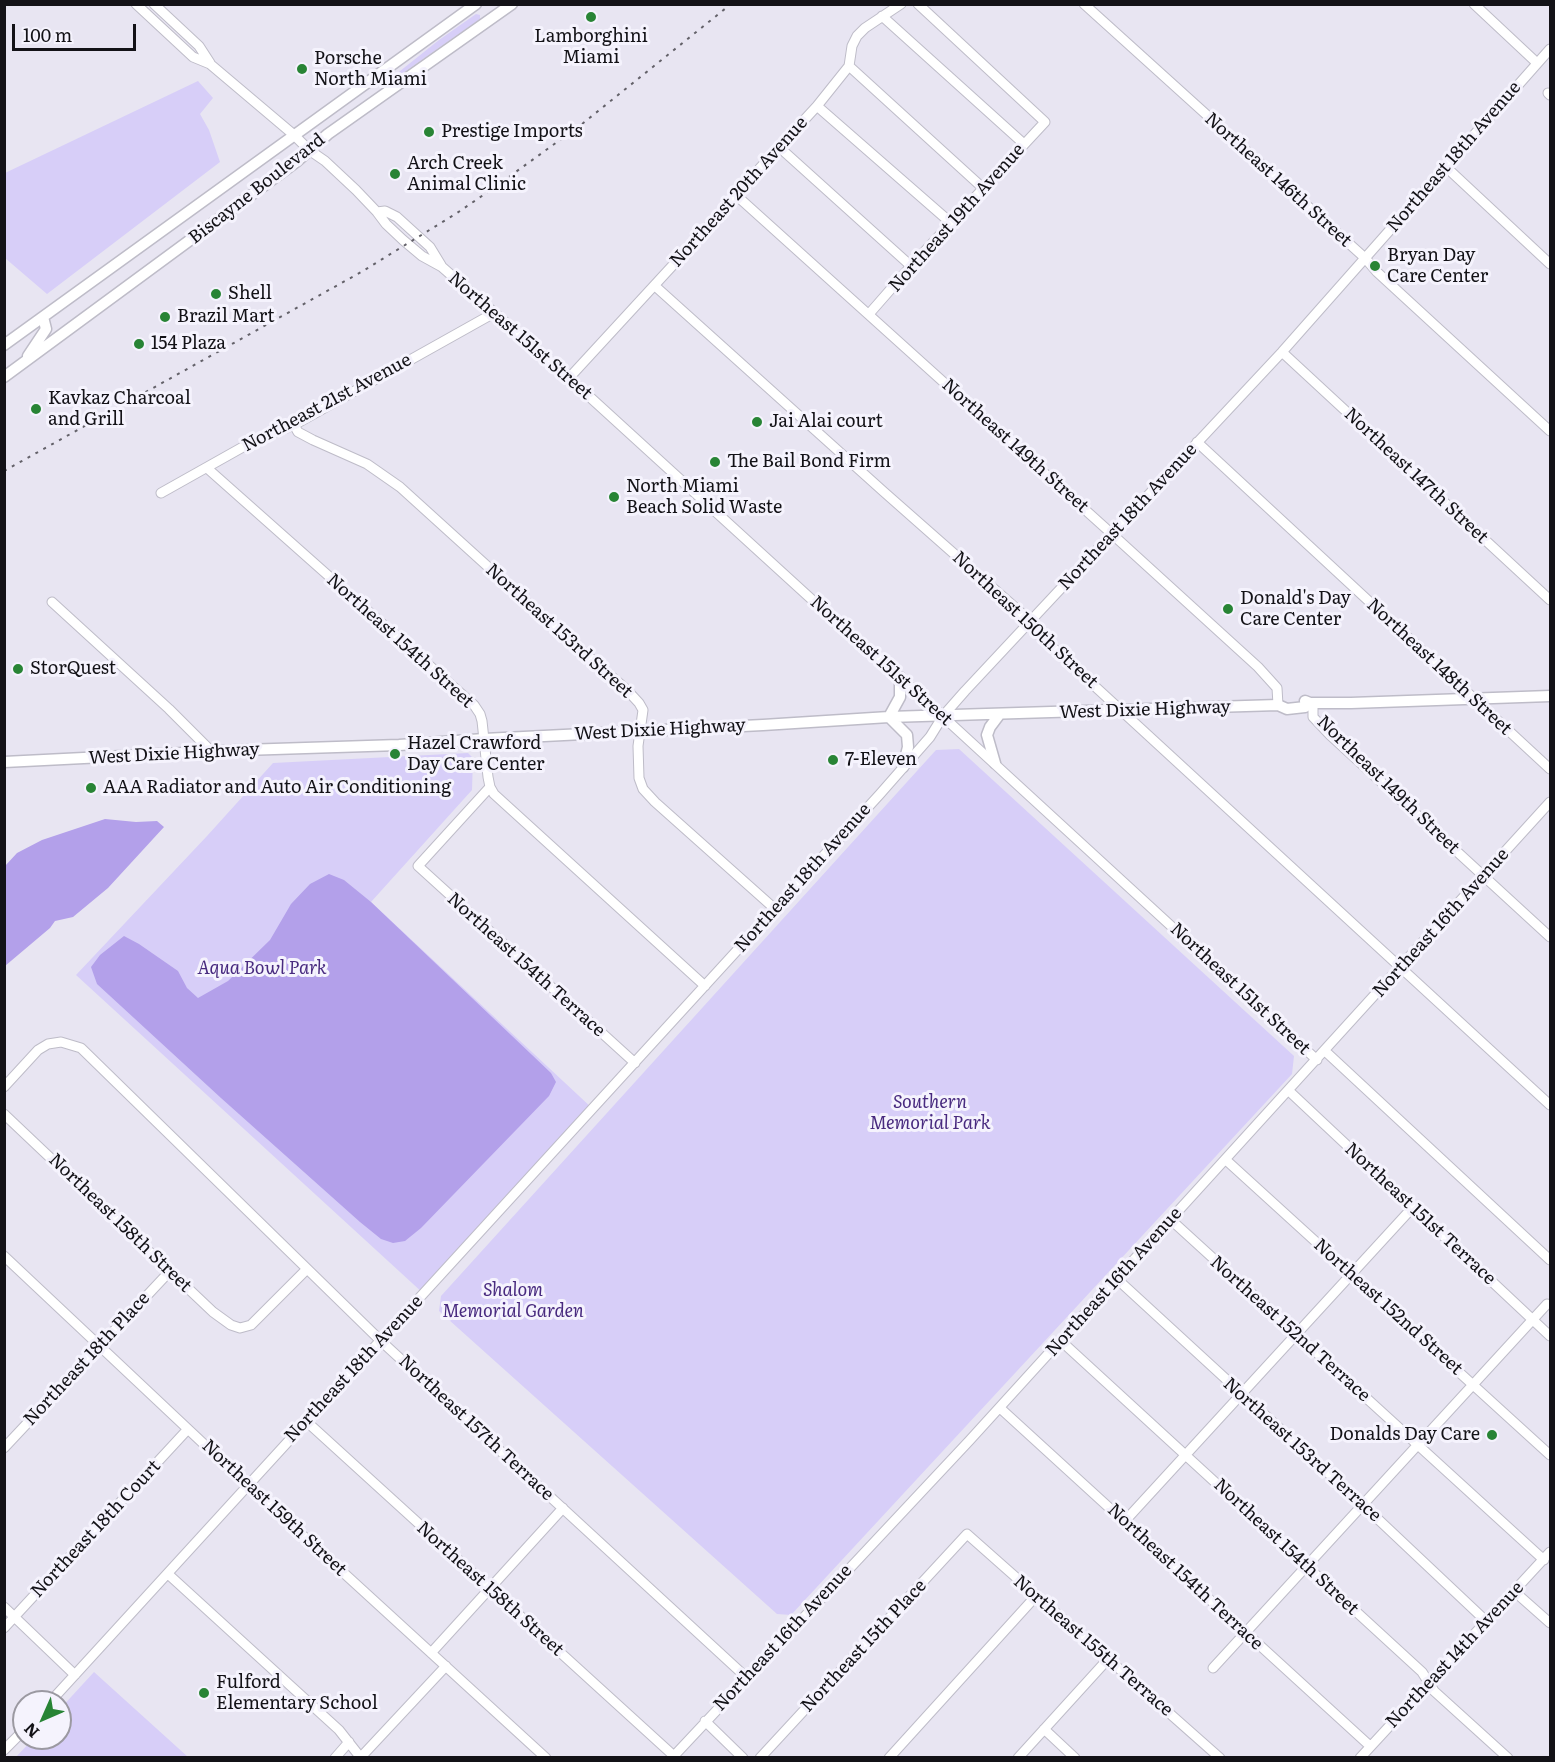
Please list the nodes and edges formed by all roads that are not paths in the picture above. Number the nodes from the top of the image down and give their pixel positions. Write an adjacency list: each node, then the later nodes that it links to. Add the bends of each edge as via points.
1 (136, 4): 9 (street, Northeast 151st Street)
2 (476, 4): 16 (main road, Biscayne Boulevard)
3 (901, 4): 10 (street, Northeast 20th Avenue)
4 (918, 4): 17 (street, Northeast 19th Avenue, via 1045,122)
5 (1084, 4): 24 (street, Northeast 146th Street)
6 (1474, 4): 12 (street)
7 (156, 5): 9 (street); 13 (street, Northeast 151st Street, via 199,45)
8 (512, 5): 19 (main road, Biscayne Boulevard)
9 (147, 15): 13 (street, Northeast 151st Street, via 193,57)
10 (882, 16): 14 (street, Northeast 20th Avenue, via 857,36); 17 (street)
11 (1551, 49): 12 (street, Northeast 18th Avenue)
12 (1537, 63): 20 (street, Northeast 18th Avenue)
13 (210, 64): 16 (street, Northeast 151st Street)
14 (849, 66): 15 (street, Northeast 20th Avenue); 21 (street)
15 (817, 106): 18 (street, Northeast 20th Avenue); 23 (street)
16 (294, 135): 19 (street, Northeast 151st Street); 30 (main road, Biscayne Boulevard)
17 (1024, 144): 21 (street, Northeast 19th Avenue)
18 (779, 147): 22 (street, Northeast 20th Avenue); 26 (street)
19 (309, 150): 28 (street, Northeast 151st Street, via 377,212 397,217 430,247 442,267); 33 (main road, Biscayne Boulevard)
20 (1446, 167): 24 (street, Northeast 18th Avenue); 25 (street)
21 (984, 189): 23 (street, Northeast 19th Avenue)
22 (737, 196): 27 (street, Northeast 20th Avenue); 29 (street, Northeast 149th Street)
23 (951, 223): 26 (street, Northeast 19th Avenue)
24 (1365, 258): 32 (street, Northeast 18th Avenue); 37 (street, Northeast 146th Street)
25 (1551, 264)
26 (911, 266): 29 (street, Northeast 19th Avenue)
27 (655, 286): 35 (street, Northeast 20th Avenue); 44 (street, Northeast 150th Street)
28 (494, 313): 35 (street, Northeast 151st Street); 36 (street, Northeast 21st Avenue)
29 (869, 314): 41 (street, Northeast 149th Street)
30 (43, 317): 31 (main road, Biscayne Boulevard); 33 (main road, via 46,329)
31 (4, 345)
32 (1282, 352): 38 (street, Northeast 18th Avenue); 42 (street, Northeast 147th Street)
33 (21, 365): 34 (main road, Biscayne Boulevard)
34 (4, 377)
35 (569, 378): 45 (street, Northeast 151st Street)
36 (294, 425): 39 (street, Northeast 21st Avenue, via 250,443); 54 (street, Northeast 153rd Street, via 298,432 367,464 400,487 627,690 642,706)
37 (1551, 431)
38 (1197, 442): 41 (street, Northeast 18th Avenue); 47 (street, Northeast 148th Street)
39 (207, 468): 40 (street, Northeast 21st Avenue); 55 (street, Northeast 154th Street, via 474,705 480,714)
40 (161, 493)
41 (1112, 534): 44 (street, Northeast 18th Avenue); 49 (street, Northeast 149th Street, via 1257,667 1277,688)
42 (1551, 600)
43 (52, 602): 56 (street)
44 (1031, 622): 50 (street, Northeast 150th Street); 52 (street, Northeast 18th Avenue)
45 (900, 677): 52 (street, Northeast 151st Street); 53 (main road, via 900,698)
46 (1551, 696): 47 (main road, West Dixie Highway)
47 (1473, 699): 48 (main road, West Dixie Highway); 60 (street, Northeast 148th Street)
48 (1311, 703): 49 (main road, West Dixie Highway, via 1305,707); 63 (street, Northeast 149th Street, via 1313,717 1325,729)
49 (1278, 705): 50 (main road, West Dixie Highway)
50 (1121, 711): 51 (main road, West Dixie Highway); 66 (street, Northeast 150th Street)
51 (999, 715): 52 (main road, West Dixie Highway); 58 (main road, via 987,735)
52 (944, 716): 53 (main road, West Dixie Highway); 58 (street, Northeast 151st Street); 59 (street, Northeast 18th Avenue)
53 (889, 717): 54 (main road, West Dixie Highway); 59 (main road, via 907,735)
54 (641, 731): 55 (main road, West Dixie Highway); 64 (street, Northeast 153rd Street, via 639,778 643,789)
55 (484, 739): 56 (main road, West Dixie Highway); 61 (street, Northeast 154th Street)
56 (212, 752): 57 (main road, West Dixie Highway)
57 (4, 762)
58 (995, 763): 69 (street, Northeast 151st Street)
59 (903, 766): 64 (street, Northeast 18th Avenue)
60 (1551, 770)
61 (490, 787): 67 (street, via 498,799); 70 (street, Northeast 154th Terrace, via 418,866)
62 (1551, 802): 63 (street, Northeast 16th Avenue)
63 (1484, 876): 65 (street, Northeast 149th Street); 66 (street, Northeast 16th Avenue)
64 (775, 909): 67 (street, Northeast 18th Avenue)
65 (1551, 937)
66 (1400, 967): 68 (street, Northeast 16th Avenue); 73 (street, Northeast 150th Street)
67 (705, 986): 70 (street, Northeast 18th Avenue)
68 (1325, 1052): 69 (street, Northeast 16th Avenue); 78 (street, Northeast 151st Street)
69 (1317, 1060): 72 (street, Northeast 16th Avenue)
70 (635, 1063): 89 (street, Northeast 18th Avenue)
71 (4, 1086): 80 (street, Northeast 157th Terrace, via 48,1044 61,1042 81,1048)
72 (1289, 1091): 75 (street, Northeast 16th Avenue); 76 (street, Northeast 151st Terrace)
73 (1551, 1106)
74 (4, 1114): 81 (street, Northeast 158th Street)
75 (1226, 1160): 77 (street, Northeast 16th Avenue); 82 (street, Northeast 152nd Street)
76 (1413, 1207): 82 (street); 85 (street, Northeast 151st Terrace)
77 (1170, 1219): 83 (street, Northeast 16th Avenue); 86 (street, Northeast 152nd Terrace)
78 (1551, 1260)
79 (7, 1262): 90 (street, Northeast 159th Street)
80 (308, 1269): 81 (street, Northeast 158th Street, via 251,1325 240,1328 218,1316); 89 (street, Northeast 157th Terrace)
81 (170, 1271): 90 (street, Northeast 18th Place)
82 (1351, 1275): 86 (street); 91 (street, Northeast 152nd Street)
83 (1117, 1279): 88 (street, Northeast 16th Avenue); 92 (street, Northeast 153rd Terrace)
84 (1547, 1304): 85 (street)
85 (1533, 1320): 87 (street, Northeast 151st Terrace); 91 (street)
86 (1296, 1335): 92 (street); 96 (street, Northeast 152nd Terrace)
87 (1551, 1336)
88 (1060, 1340): 93 (street, Northeast 16th Avenue); 98 (street, Northeast 154th Street)
89 (381, 1341): 94 (street, Northeast 18th Avenue); 102 (street, Northeast 157th Terrace)
90 (99, 1346): 95 (street, Northeast 159th Street); 97 (street, Northeast 18th Place)
91 (1474, 1384): 96 (street); 99 (street, Northeast 152nd Street)
92 (1241, 1395): 98 (street); 101 (street, Northeast 153rd Terrace)
93 (1000, 1408): 103 (street, Northeast 154th Terrace); 122 (street, Northeast 16th Avenue)
94 (306, 1421): 100 (street, Northeast 18th Avenue); 108 (street, Northeast 158th Street)
95 (188, 1430): 100 (street, Northeast 159th Street); 112 (street, Northeast 18th Court)
96 (1418, 1445): 101 (street); 105 (street, Northeast 152nd Terrace)
97 (4, 1448)
98 (1186, 1455): 103 (street); 106 (street, Northeast 154th Street)
99 (1551, 1455)
100 (248, 1485): 107 (street, Northeast 18th Avenue); 117 (street, Northeast 159th Street)
101 (1363, 1505): 106 (street); 113 (street, Northeast 153rd Terrace)
102 (562, 1509): 108 (street); 122 (street, Northeast 157th Terrace)
103 (1124, 1522): 116 (street, Northeast 154th Terrace)
104 (967, 1534): 110 (street, Northeast 155th Terrace); 134 (street, Northeast 15th Place)
105 (1547, 1556): 109 (street, Northeast 14th Avenue)
106 (1307, 1567): 116 (street); 123 (street, Northeast 154th Street, via 1422,1672)
107 (168, 1574): 121 (street, Northeast 18th Avenue); 127 (street)
108 (490, 1588): 117 (street); 130 (street, Northeast 158th Street)
109 (1515, 1592): 113 (street, Northeast 14th Avenue); 114 (street)
110 (1036, 1596): 118 (street, Northeast 155th Terrace); 135 (street)
111 (4, 1607): 112 (street)
112 (15, 1617): 115 (street, Northeast 18th Court); 121 (street)
113 (1486, 1621): 123 (street, Northeast 14th Avenue)
114 (1551, 1623)
115 (4, 1628)
116 (1245, 1633): 120 (street); 128 (street, Northeast 154th Terrace)
117 (432, 1653): 119 (street, Northeast 159th Street)
118 (1108, 1659): 126 (street); 138 (street, Northeast 155th Terrace)
119 (446, 1666): 129 (street); 132 (street, Northeast 159th Street)
120 (1214, 1668)
121 (75, 1676): 124 (street, Northeast 18th Avenue)
122 (747, 1678): 125 (street, Northeast 16th Avenue)
123 (1429, 1683): 128 (street, Northeast 14th Avenue); 140 (street, Northeast 154th Street)
124 (62, 1690)
125 (705, 1721): 130 (street, Northeast 16th Avenue); 133 (street)
126 (1044, 1729): 136 (street); 137 (street)
127 (349, 1742): 129 (street); 131 (street)
128 (1370, 1746): 139 (street, Northeast 14th Avenue)
129 (361, 1757)
130 (673, 1757)
131 (335, 1758)
132 (546, 1758)
133 (743, 1758)
134 (760, 1758)
135 (889, 1758)
136 (1018, 1758)
137 (1075, 1758)
138 (1220, 1758)
139 (1360, 1758)
140 (1508, 1758)

